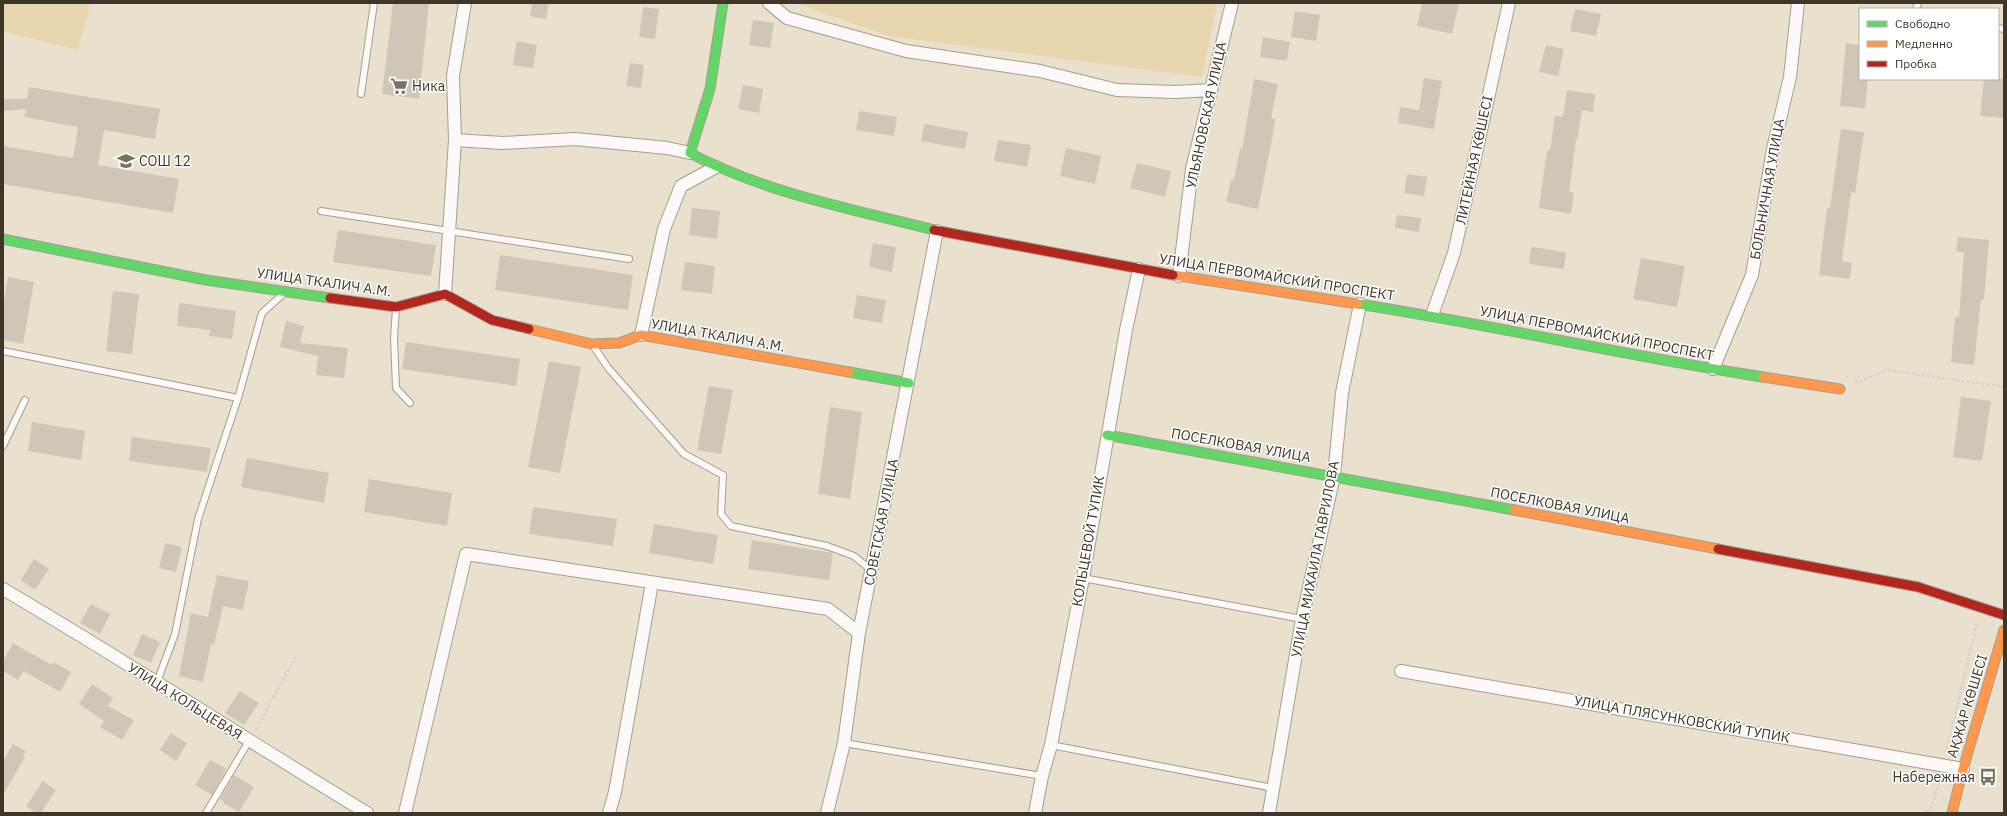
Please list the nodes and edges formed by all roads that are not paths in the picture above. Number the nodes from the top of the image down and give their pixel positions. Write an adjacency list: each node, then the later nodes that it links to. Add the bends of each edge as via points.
1 (374, 3): 9 (lane)
2 (465, 3): 10 (street, via 453,76)
3 (723, 3): 11 (street, via 710,89)
4 (769, 3): 8 (street, via 788,18 906,51 1040,71 1117,90)
5 (1232, 3): 8 (street, УЛЬЯНОВСКАЯ УЛИЦА)
6 (1509, 3): 24 (street, ЛИТЕЙНАЯ КӨШЕСІ, via 1454,253)
7 (1798, 3): 28 (street, БОЛЬНИЧНАЯ УЛИЦА, via 1790,77 1773,149 1752,275)
8 (1211, 90): 19 (street, УЛЬЯНОВСКАЯ УЛИЦА, via 1192,169)
9 (361, 94)
10 (455, 140): 11 (street, via 503,143 575,139 667,148); 14 (street)
11 (690, 153): 12 (street, УЛИЦА ПЕРВОМАЙСКИЙ ПРОСПЕКТ)
12 (716, 167): 15 (street, УЛИЦА ПЕРВОМАЙСКИЙ ПРОСПЕКТ, via 789,192); 25 (street, via 681,186 664,229)
13 (321, 211): 14 (lane)
14 (450, 230): 17 (lane); 21 (street)
15 (937, 231): 18 (street, УЛИЦА ПЕРВОМАЙСКИЙ ПРОСПЕКТ); 29 (street, СОВЕТСКАЯ УЛИЦА)
16 (3, 239): 20 (street, УЛИЦА ТКАЛИЧ А.М., via 206,280)
17 (629, 259)
18 (1139, 269): 19 (street, УЛИЦА ПЕРВОМАЙСКИЙ ПРОСПЕКТ); 34 (street, КОЛЬЦЕВОЙ ТУПИК)
19 (1179, 276): 22 (street, УЛИЦА ПЕРВОМАЙСКИЙ ПРОСПЕКТ)
20 (286, 291): 23 (street, УЛИЦА ТКАЛИЧ А.М.); 31 (lane, via 262,314)
21 (446, 294): 23 (street, УЛИЦА ТКАЛИЧ А.М.); 26 (street, УЛИЦА ТКАЛИЧ А.М., via 492,320)
22 (1360, 304): 24 (street, УЛИЦА ПЕРВОМАЙСКИЙ ПРОСПЕКТ); 36 (street, УЛИЦА МИХАИЛА ГАВРИЛОВА, via 1342,393)
23 (396, 307): 33 (lane, via 396,388)
24 (1432, 315): 28 (street, УЛИЦА ПЕРВОМАЙСКИЙ ПРОСПЕКТ)
25 (641, 335): 26 (street, УЛИЦА ТКАЛИЧ А.М., via 619,343); 29 (street, УЛИЦА ТКАЛИЧ А.М.)
26 (592, 344): 37 (lane, via 609,369 684,454 723,475 721,514 731,526 827,546 854,556)
27 (3, 351): 31 (lane)
28 (1713, 369): 30 (street, УЛИЦА ПЕРВОМАЙСКИЙ ПРОСПЕКТ)
29 (909, 383): 37 (street, СОВЕТСКАЯ УЛИЦА)
30 (1840, 389)
31 (238, 398): 46 (lane, via 198,519 176,634)
32 (25, 400): 35 (lane)
33 (410, 403)
34 (1107, 435): 36 (street, ПОСЕЛКОВАЯ УЛИЦА); 38 (street, КОЛЬЦЕВОЙ ТУПИК)
35 (3, 446)
36 (1334, 476): 41 (street, ПОСЕЛКОВАЯ УЛИЦА, via 1918,587); 42 (street, УЛИЦА МИХАИЛА ГАВРИЛОВА)
37 (871, 570): 44 (street, СОВЕТСКАЯ УЛИЦА)
38 (1083, 578): 42 (lane); 49 (street, КОЛЬЦЕВОЙ ТУПИК)
39 (652, 583): 44 (street, via 828,608); 55 (street, via 466,554); 56 (street, via 615,792)
40 (3, 589): 46 (street, УЛИЦА КОЛЬЦЕВАЯ)
41 (2004, 615)
42 (1302, 619): 52 (street, УЛИЦА МИХАИЛА ГАВРИЛОВА)
43 (2004, 630): 50 (street, АҚЖАР КӨШЕСІ)
44 (859, 633): 48 (street, СОВЕТСКАЯ УЛИЦА)
45 (1401, 671): 50 (street, УЛИЦА ПЛЯСУНКОВСКИЙ ТУПИК)
46 (157, 682): 47 (street, УЛИЦА КОЛЬЦЕВАЯ)
47 (250, 742): 53 (lane); 54 (street, УЛИЦА КОЛЬЦЕВАЯ)
48 (844, 743): 51 (lane); 57 (street, СОВЕТСКАЯ УЛИЦА)
49 (1051, 745): 51 (street, КОЛЬЦЕВОЙ ТУПИК); 52 (lane)
50 (1963, 768): 60 (street, АҚЖАР КӨШЕСІ)
51 (1042, 776): 58 (street, КОЛЬЦЕВОЙ ТУПИК)
52 (1273, 788): 59 (street, УЛИЦА МИХАИЛА ГАВРИЛОВА)
53 (206, 813)
54 (367, 813)
55 (405, 813)
56 (609, 813)
57 (827, 813)
58 (1035, 813)
59 (1269, 813)
60 (1952, 813)

